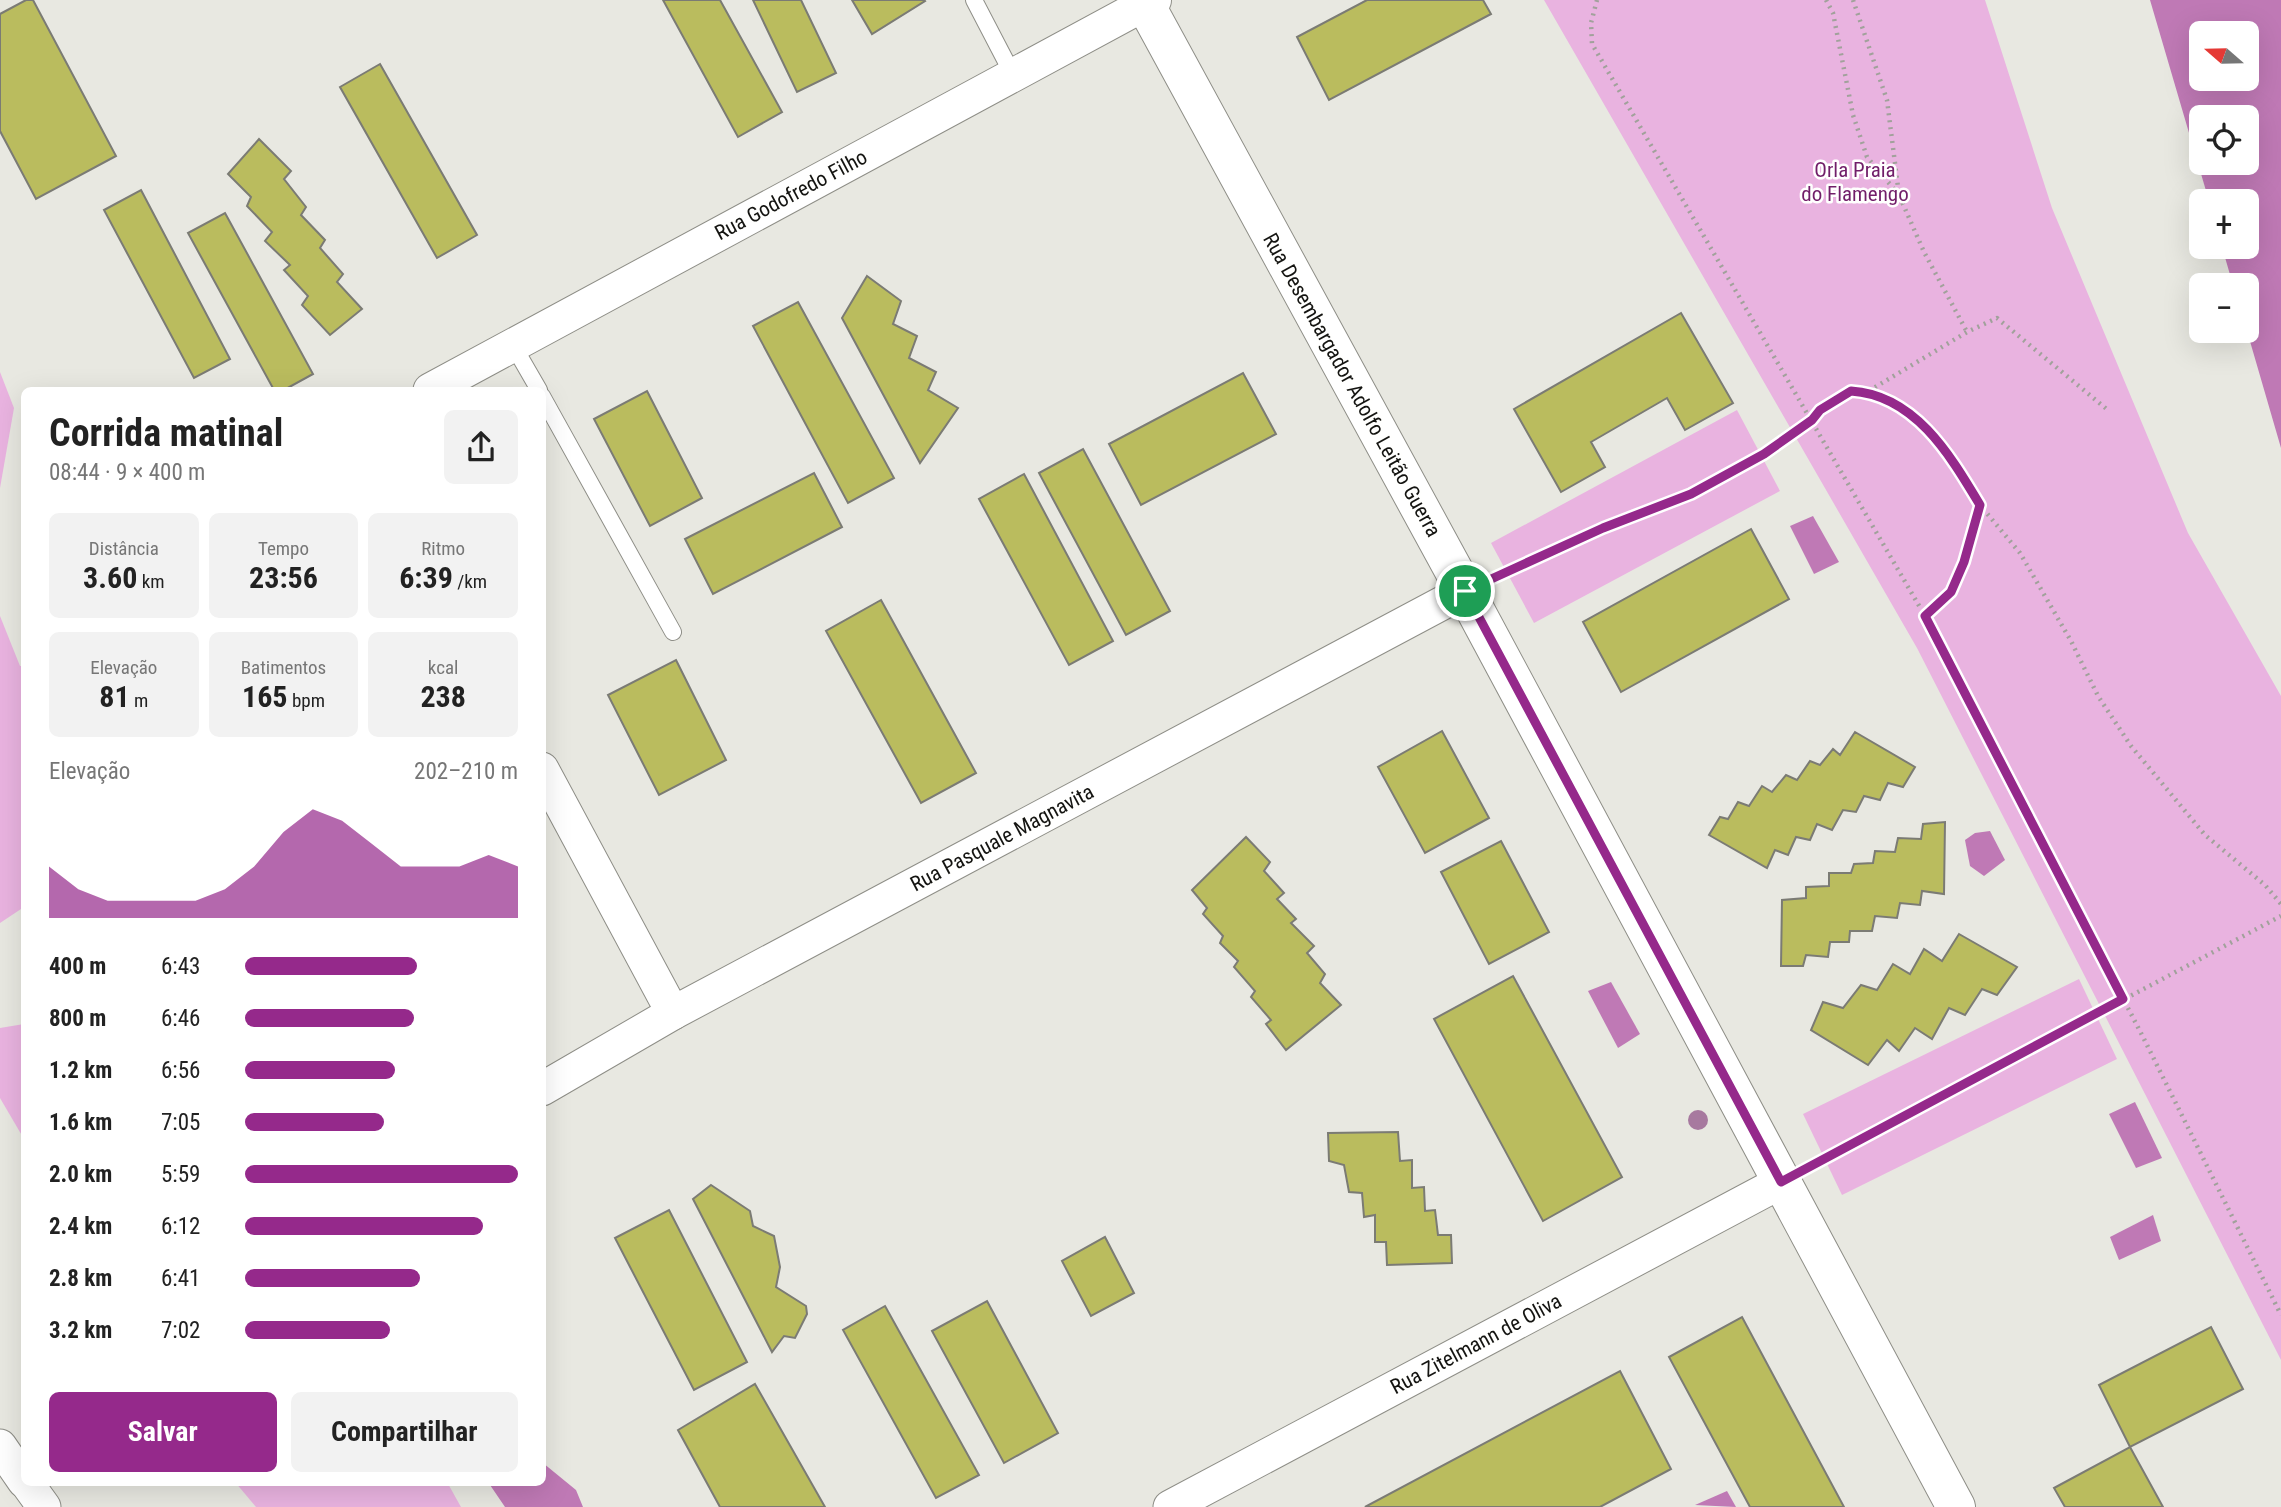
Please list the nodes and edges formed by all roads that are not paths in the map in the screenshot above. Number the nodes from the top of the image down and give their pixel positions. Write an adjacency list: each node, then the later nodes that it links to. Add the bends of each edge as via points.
1 (974, 0): 3 (lane)
2 (1148, 2): 3 (street, Rua Godofredo Filho); 8 (street, Rua Desembargador Adolfo Leitão Guerra)
3 (1013, 75): 4 (street, Rua Godofredo Filho)
4 (513, 345): 5 (street, Rua Godofredo Filho); 6 (lane)
5 (436, 387)
6 (537, 387)
7 (546, 403): 9 (lane)
8 (1465, 591): 11 (street, Rua Pasquale Magnavita); 13 (street, Rua Desembargador Adolfo Leitão Guerra)
9 (673, 632)
10 (546, 776): 11 (street)
11 (673, 1013): 12 (street, Rua Pasquale Magnavita)
12 (546, 1087)
13 (1781, 1182): 17 (street, Rua Zitelmann de Oliva); 19 (street, Rua Desembargador Adolfo Leitão Guerra)
14 (0, 1447): 15 (street)
15 (21, 1476)
16 (28, 1486): 18 (street)
17 (1181, 1504)
18 (44, 1507)
19 (1956, 1507)

